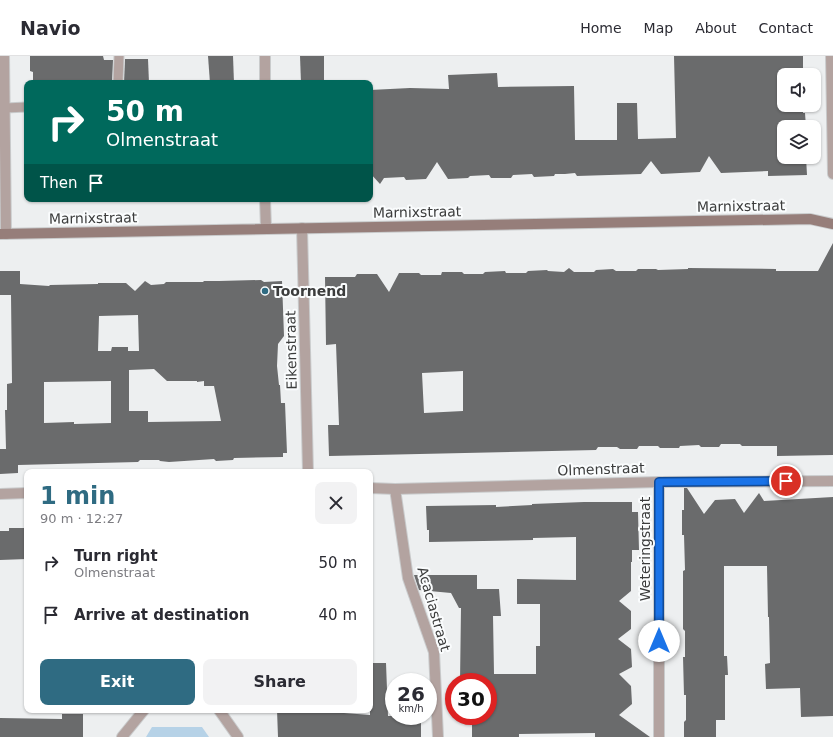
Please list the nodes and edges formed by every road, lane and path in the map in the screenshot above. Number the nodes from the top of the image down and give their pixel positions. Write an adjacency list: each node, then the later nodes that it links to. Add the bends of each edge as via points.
1 (4, 56): 8 (street)
2 (118, 56): 5 (lane)
3 (265, 56): 6 (street)
4 (831, 56): 9 (street)
5 (118, 80)
6 (265, 80)
7 (24, 107): 8 (lane)
8 (5, 108): 14 (street)
9 (833, 174)
10 (265, 202): 12 (street)
11 (833, 224): 13 (street, Marnixstraat, via 810,219)
12 (266, 228): 13 (street, Marnixstraat); 14 (street, Marnixstraat)
13 (302, 228): 15 (street, Eikenstraat)
14 (3, 234)
15 (308, 469)
16 (833, 481): 17 (street, Olmenstraat)
17 (659, 482): 19 (street, Olmenstraat); 27 (street, Weteringstraat)
18 (373, 488): 19 (street, Olmenstraat)
19 (394, 489): 26 (street, Acaciastraat, via 408,578 434,652)
20 (24, 493): 21 (street)
21 (0, 494)
22 (142, 713): 24 (street)
23 (221, 713): 25 (street)
24 (122, 737)
25 (238, 737)
26 (438, 737)
27 (659, 737)

